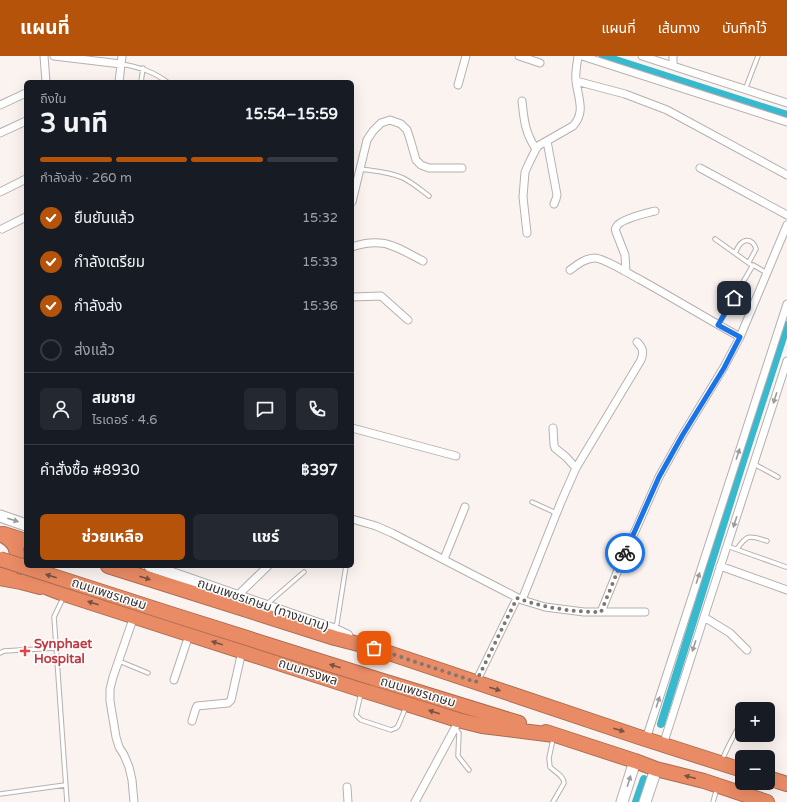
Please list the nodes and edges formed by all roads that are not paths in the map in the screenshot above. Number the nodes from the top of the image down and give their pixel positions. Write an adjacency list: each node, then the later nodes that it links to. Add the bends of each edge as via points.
1 (44, 56): 16 (street)
2 (54, 56): 13 (street)
3 (122, 56): 13 (street)
4 (466, 56): 21 (street)
5 (519, 56): 12 (street)
6 (578, 56): 20 (street)
7 (582, 56): 28 (street)
8 (642, 56): 11 (street)
9 (673, 56): 14 (street)
10 (758, 56): 22 (lane)
11 (660, 59): 14 (street)
12 (540, 63)
13 (121, 64): 15 (lane); 17 (street)
14 (674, 66): 22 (street)
15 (142, 68): 18 (lane); 19 (lane)
16 (46, 80)
17 (119, 80)
18 (141, 80)
19 (165, 80)
20 (576, 81): 30 (street, via 580,115 573,126); 35 (street, via 625,94 667,110)
21 (458, 85)
22 (745, 90): 25 (street)
23 (24, 94): 26 (street)
24 (522, 101): 31 (street, via 527,133)
25 (787, 103)
26 (0, 105)
27 (24, 122): 29 (street)
28 (787, 122)
29 (0, 133)
30 (547, 141): 31 (street); 40 (street, via 557,195)
31 (536, 149): 46 (street, via 524,181 523,204)
32 (462, 168): 34 (street, via 429,168 422,165 416,160 407,130 401,124 390,120 381,123 373,131)
33 (700, 168): 42 (street)
34 (360, 169): 38 (street); 39 (lane, via 402,177)
35 (787, 175)
36 (24, 180): 37 (street)
37 (0, 192)
38 (354, 194)
39 (429, 196)
40 (554, 204)
41 (655, 212): 54 (street, via 621,222 615,228 625,255)
42 (787, 214)
43 (24, 218): 45 (street)
44 (787, 225): 55 (street)
45 (2, 229)
46 (527, 233)
47 (715, 239): 49 (lane)
48 (354, 247): 50 (street, via 381,242)
49 (735, 253): 51 (lane); 51 (lane, via 744,240 753,243 756,249)
50 (422, 261)
51 (749, 262): 52 (lane)
52 (753, 265): 55 (lane); 59 (lane)
53 (570, 270): 54 (street, via 582,262 596,258)
54 (626, 272): 59 (street)
55 (767, 273): 60 (street)
56 (354, 297): 58 (street, via 381,296)
57 (787, 304): 120 (street, one-way to 57)
58 (408, 320)
59 (718, 325): 60 (street)
60 (740, 337): 99 (street, via 659,477)
61 (637, 342): 67 (street, via 643,351 641,360)
62 (787, 361): 66 (street, one-way to 66)
63 (553, 428): 67 (street, via 555,448)
64 (354, 429): 65 (street)
65 (456, 456)
66 (754, 464): 68 (lane); 78 (street, one-way to 78)
67 (576, 468): 71 (street)
68 (778, 477)
69 (532, 502): 71 (lane)
70 (465, 507): 81 (street)
71 (556, 513): 97 (street)
72 (0, 516): 74 (main road, one-way to 74)
73 (354, 520): 81 (street, via 392,533)
74 (24, 524)
75 (0, 533): 76 (highway); 91 (highway, via 13,543 17,555 14,567)
76 (24, 540)
77 (767, 541): 79 (lane, via 749,537 744,539)
78 (728, 546): 79 (lane); 82 (street)
79 (737, 549): 84 (lane)
80 (0, 559): 83 (highway, ถนนเพชรเกษม, one-way to 80, bridge)
81 (444, 559): 97 (street)
82 (720, 566): 94 (street); 102 (street)
83 (24, 567)
84 (786, 567)
85 (28, 568): 119 (highway, ถนนเพชรเกษม, one-way to 85, bridge)
86 (28, 568): 95 (highway, via 31,579)
87 (114, 568): 106 (highway, ถนนเพชรเกษม, one-way to 106)
88 (156, 568): 96 (main road, ถนนเพชรเกษม (ทางขนาน))
89 (266, 568): 96 (street)
90 (346, 568): 103 (lane)
91 (0, 572)
92 (304, 572): 98 (lane)
93 (0, 578): 95 (highway, ถนนทรงพล)
94 (787, 590)
95 (63, 593): 101 (highway, ถนนทรงพล, one-way to 95); 105 (lane, via 54,617)
96 (237, 596): 98 (main road, ถนนเพชรเกษม (ทางขนาน))
97 (520, 599): 99 (street, via 545,607); 113 (street)
98 (265, 606): 103 (main road, ถนนเพชรเกษม (ทางขนาน))
99 (601, 612): 100 (street)
100 (645, 612)
101 (134, 616): 104 (highway, ถนนทรงพล); 110 (street)
102 (704, 616): 107 (street, via 730,633); 121 (street, one-way to 121)
103 (334, 630): 106 (main road, ถนนเพชรเกษม (ทางขนาน))
104 (189, 634): 108 (highway, ถนนทรงพล, one-way to 104); 112 (street)
105 (56, 648): 109 (lane); 129 (lane)
106 (374, 648): 113 (highway, ถนนเพชรเกษม)
107 (746, 650)
108 (242, 651): 114 (highway, ถนนทรงพล); 116 (street, via 231,700 228,703 197,706)
109 (0, 653)
110 (119, 661): 111 (lane); 135 (street, via 110,689 110,701 116,737 129,767)
111 (148, 673)
112 (174, 680)
113 (476, 682): 120 (highway, ถนนเพชรเกษม, one-way to 120)
114 (362, 690): 115 (highway, ถนนทรงพล); 115 (lane, via 356,715 358,718 391,730 398,726)
115 (407, 704): 117 (highway, ถนนทรงพล, one-way to 115)
116 (192, 721)
117 (457, 724): 119 (highway, ถนนทรงพล); 126 (lane, via 458,756); 137 (street)
118 (735, 733): 123 (lane)
119 (554, 735): 122 (highway, ถนนเพชรเกษม); 138 (lane, via 549,758 550,767 564,783)
120 (646, 739): 121 (highway, ถนนเพชรเกษม)
121 (663, 745): 123 (highway, ถนนเพชรเกษม)
122 (635, 761): 124 (highway, ถนนเพชรเกษม); 139 (main road, one-way to 122)
123 (721, 763): 125 (highway, ถนนเพชรเกษม)
124 (656, 768): 130 (highway, ถนนเพชรเกษม, one-way to 124); 140 (main road)
125 (735, 768)
126 (469, 770)
127 (775, 780): 128 (highway)
128 (787, 784)
129 (65, 785): 132 (lane); 134 (lane)
130 (717, 786): 133 (highway, ถนนเพชรเกษม); 141 (lane)
131 (347, 787): 136 (street)
132 (0, 794)
133 (750, 800): 142 (highway, ถนนเพชรเกษม)
134 (67, 802)
135 (134, 802)
136 (348, 802)
137 (415, 802)
138 (553, 802)
139 (622, 802)
140 (645, 802)
141 (712, 802)
142 (767, 802)

